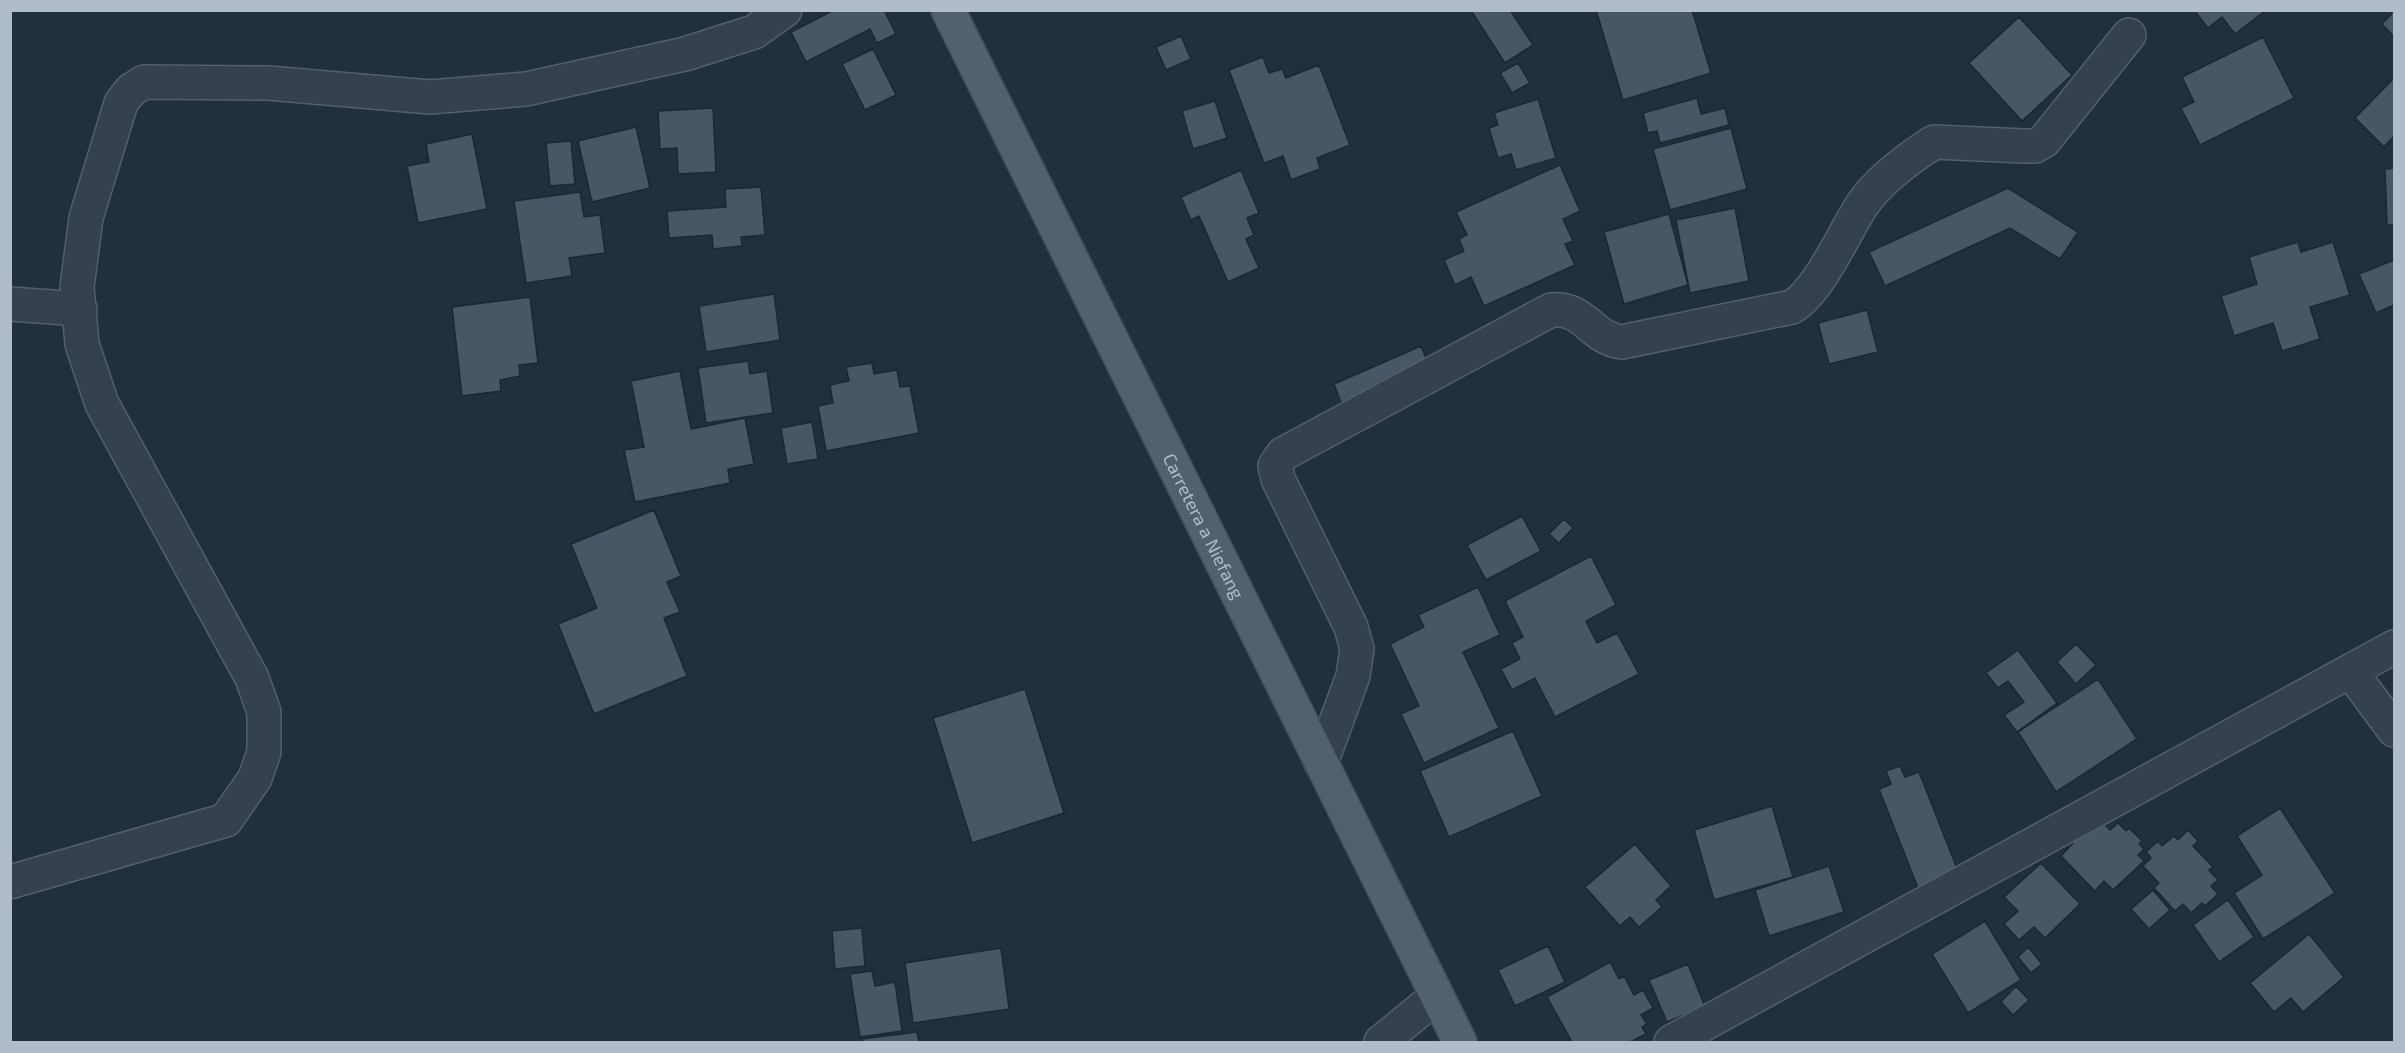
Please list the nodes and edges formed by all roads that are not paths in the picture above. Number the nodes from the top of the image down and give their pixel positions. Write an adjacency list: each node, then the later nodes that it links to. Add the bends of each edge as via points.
1 (785, 10): 5 (street, via 754,32 685,54 526,89 430,97 268,83 144,82 131,90 121,104 86,218 78,287)
2 (948, 10): 9 (main road, Carretera a Niefang)
3 (2129, 35): 9 (street, via 2044,141 2035,146 1934,142 1880,183 1863,203 1809,292 1792,307 1622,342 1604,338 1576,312 1551,310 1283,454 1275,466 1278,479 1351,627 1357,650 1353,676)
4 (10, 304): 5 (street)
5 (80, 309): 10 (street, via 82,344 102,404 252,678 264,712 264,752 255,778 226,820)
6 (2394, 647): 7 (street)
7 (2351, 672): 8 (street); 14 (street)
8 (2394, 730)
9 (1322, 763): 11 (main road, Carretera a Niefang)
10 (10, 882)
11 (1437, 996): 12 (street); 13 (main road, Carretera a Niefang)
12 (1381, 1042)
13 (1460, 1042)
14 (1671, 1042)

